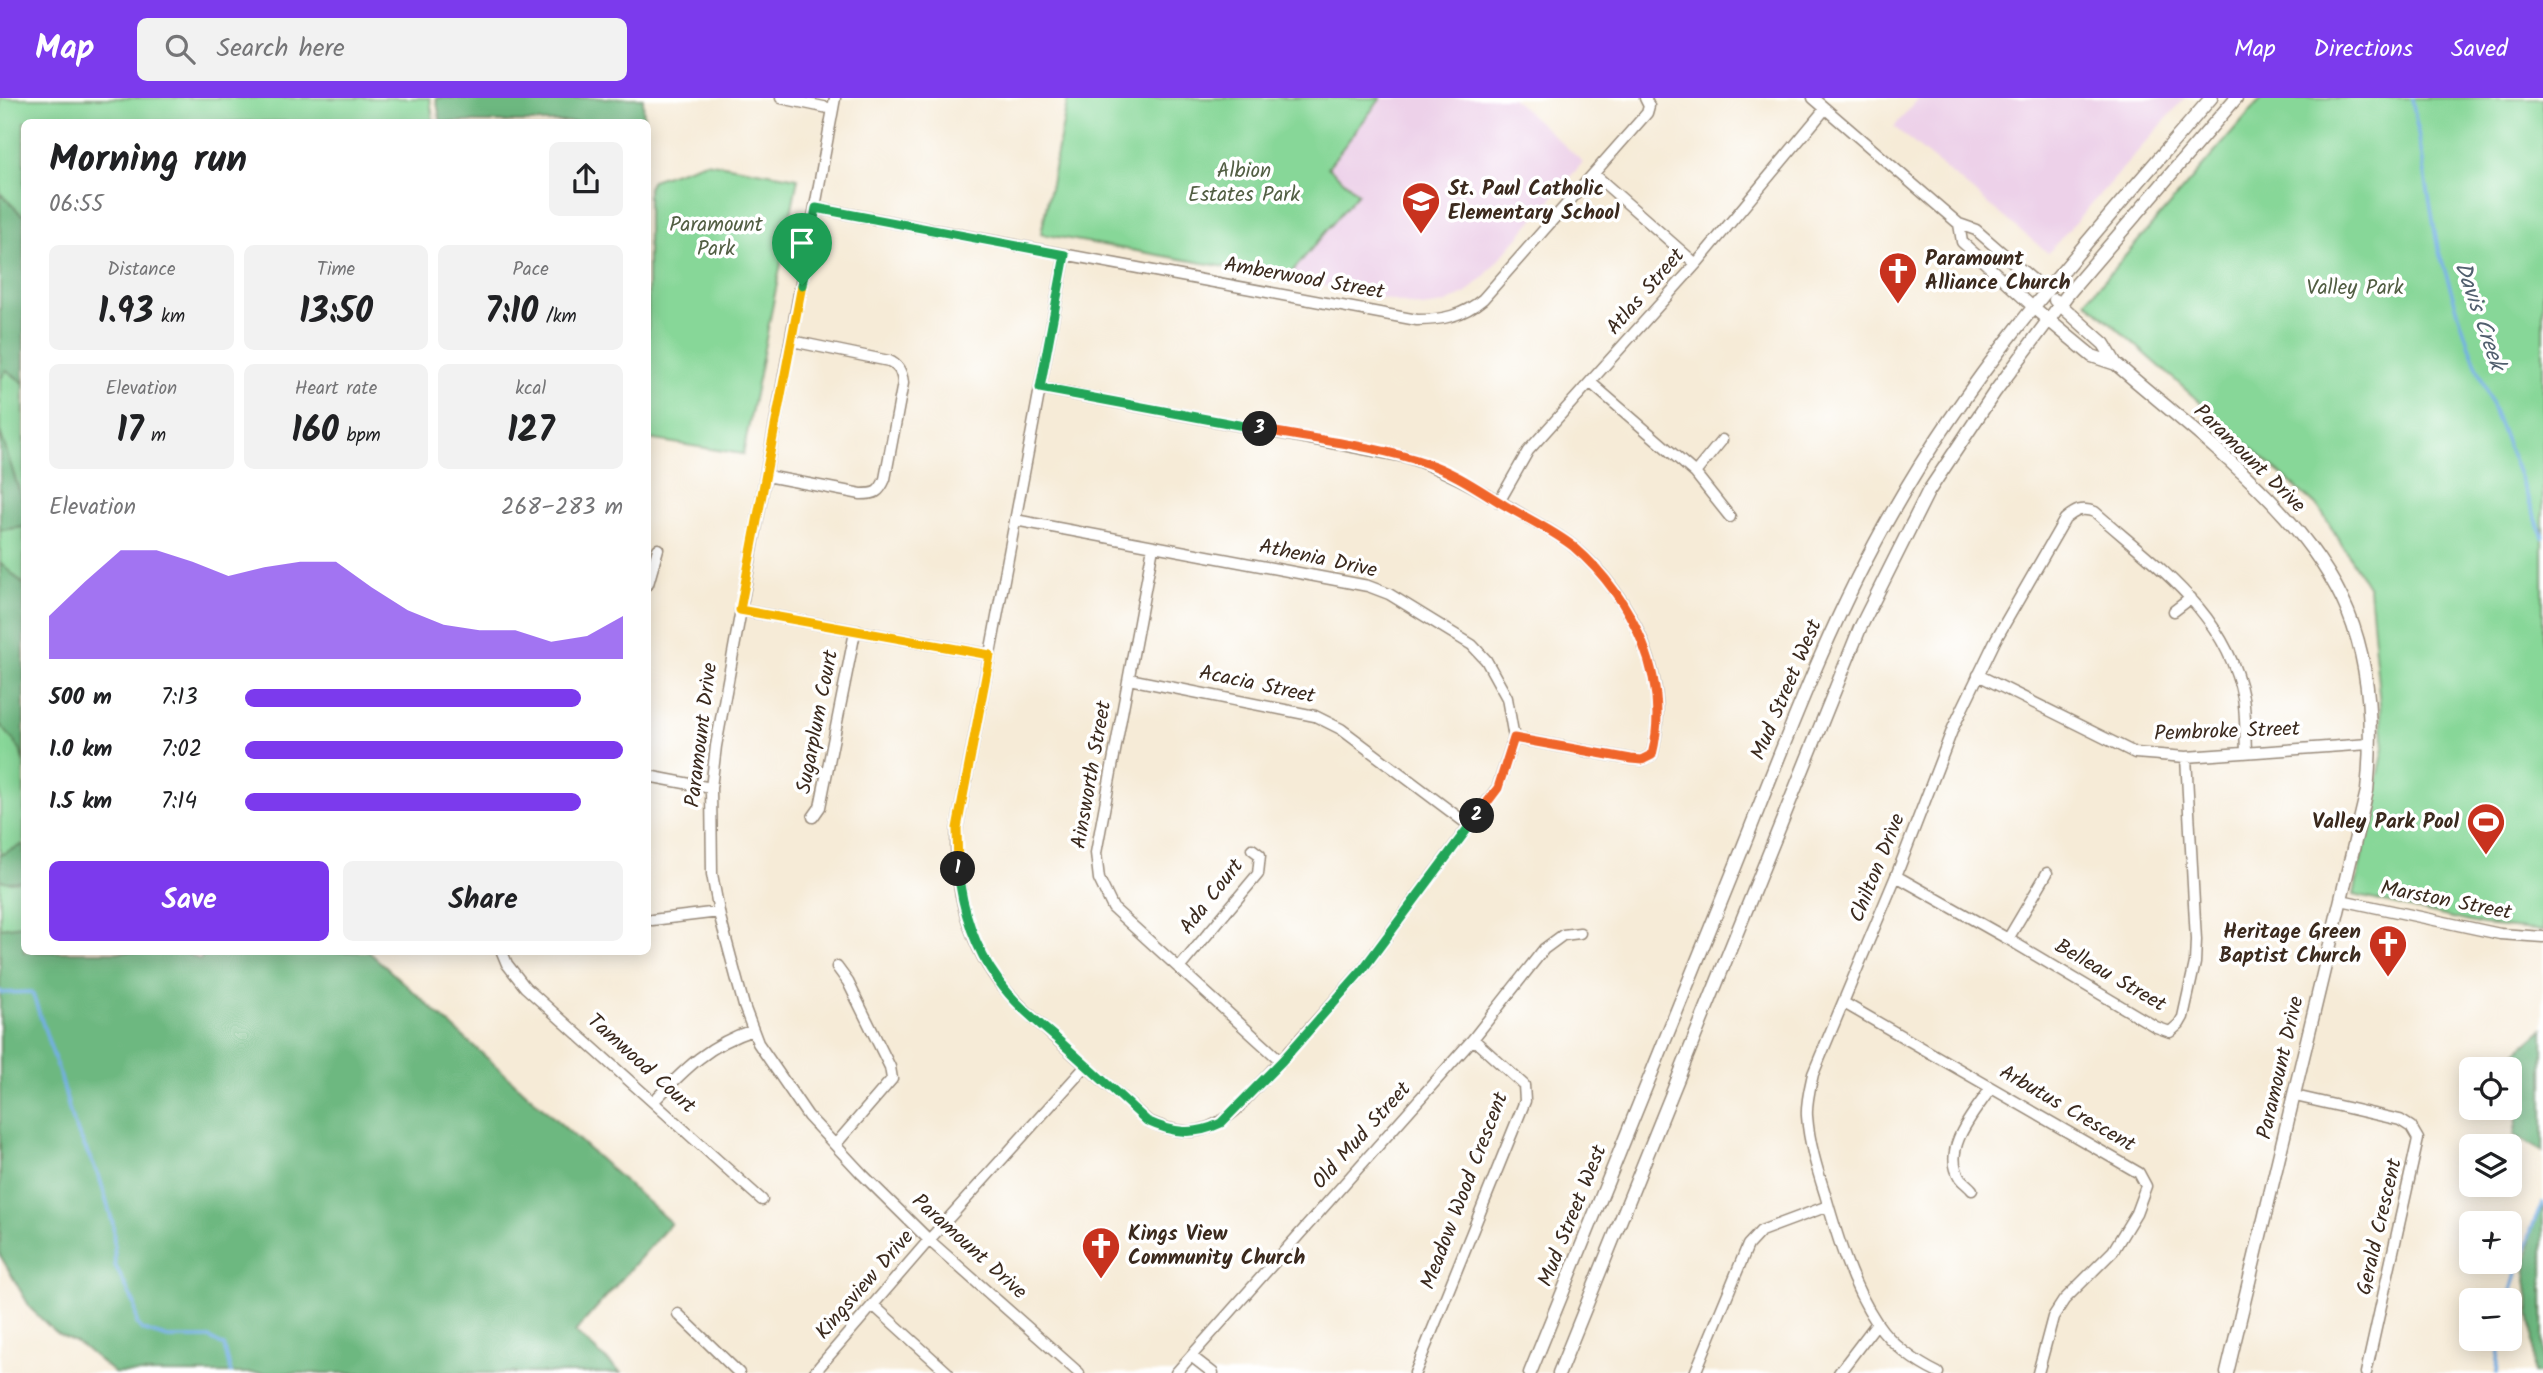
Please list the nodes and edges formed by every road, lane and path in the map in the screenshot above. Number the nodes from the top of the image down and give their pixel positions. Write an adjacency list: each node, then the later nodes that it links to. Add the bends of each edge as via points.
1 (781, 98): 6 (street)
2 (1645, 98): 8 (street, Amberwood Street, via 1647,113)
3 (1813, 98): 7 (street, Paramount Drive)
4 (2211, 98): 13 (main road, Mud Street West)
5 (2236, 98): 14 (main road, Mud Street West)
6 (834, 103): 9 (street, Paramount Drive)
7 (1825, 109): 10 (street, Paramount Drive); 12 (street, Atlas Street)
8 (1594, 174): 11 (street, Amberwood Street, via 1483,299 1456,315 1433,320); 12 (street)
9 (816, 208): 11 (street, Amberwood Street); 17 (street, Paramount Drive)
10 (1959, 224): 13 (street, Paramount Drive, via 1976,230); 15 (street, Paramount Drive, via 1962,242)
11 (1065, 255): 20 (street, Athenia Drive)
12 (1696, 264): 19 (street, Atlas Street)
13 (2047, 292): 14 (main road, Paramount Drive); 15 (main road, Mud Street West)
14 (2061, 305): 16 (main road, Mud Street West); 18 (main road, Paramount Drive, via 2104,344)
15 (2034, 308): 16 (main road, Paramount Drive); 81 (main road, Mud Street West, via 1946,423 1894,508 1837,621)
16 (2049, 320): 18 (main road, Paramount Drive, via 2092,356); 82 (main road, Mud Street West, via 1928,492 1860,628)
17 (792, 341): 23 (street, Paramount Drive); 23 (street, via 895,363 903,383 888,466 875,494)
18 (2116, 364): 38 (main road, Paramount Drive, via 2246,477 2315,554 2348,612 2365,671)
19 (1591, 383): 22 (street); 24 (street, Atlas Street, via 1528,451)
20 (1040, 388): 24 (street, via 1406,457 1442,470); 26 (street, Athenia Drive)
21 (1722, 440): 22 (street)
22 (1695, 473): 25 (street)
23 (766, 476): 31 (street, Paramount Drive)
24 (1499, 502): 37 (street, via 1572,546 1604,577 1639,632 1657,693 1656,740 1652,755 1642,760)
25 (1730, 517)
26 (1015, 520): 27 (street, Athenia Drive); 34 (street, Athenia Drive)
27 (1153, 547): 36 (street, Ainsworth Street); 37 (street, Athenia Drive, via 1368,586 1389,594 1472,645 1486,660 1507,698)
28 (658, 550): 29 (street)
29 (651, 574)
30 (2191, 598): 32 (street); 35 (street, Chilton Drive, via 2095,513 2076,510 2065,519); 39 (street, Chilton Drive, via 2218,630 2232,658 2243,699)
31 (740, 610): 33 (street); 42 (street, Paramount Drive)
32 (2174, 611)
33 (855, 632): 34 (street); 43 (street, Sugarplum Court, via 820,807)
34 (990, 655): 61 (street, Athenia Drive, via 957,828 961,897 982,954 998,981)
35 (1978, 675): 40 (street, Pembroke Street, via 2135,753); 47 (street, Chilton Drive)
36 (1129, 679): 44 (street, Acacia Street, via 1315,716 1341,729); 56 (street, Ainsworth Street, via 1096,853 1098,873 1113,908)
37 (1514, 738): 44 (street, Athenia Drive, via 1498,788)
38 (2369, 744): 39 (street, Pembroke Street); 48 (main road, Paramount Drive, via 2367,791)
39 (2246, 751): 40 (street, Pembroke Street)
40 (2186, 757): 53 (street, Belleau Street, via 2196,940 2195,963 2179,1024 2170,1032 2156,1027)
41 (651, 777): 42 (street)
42 (711, 788): 49 (street, Paramount Drive, via 712,874)
43 (813, 817)
44 (1470, 826): 60 (street, Athenia Drive, via 1363,969)
45 (1252, 849): 56 (street, Ada Court, via 1260,855 1258,874)
46 (2046, 873): 53 (street)
47 (1896, 876): 53 (street, Belleau Street); 57 (street, Chilton Drive)
48 (2341, 900): 52 (street, Marston Street, via 2500,934); 63 (main road, Paramount Drive)
49 (719, 912): 50 (street); 58 (street, Paramount Drive)
50 (652, 920)
51 (1580, 933): 59 (street, Old Mud Street, via 1563,935 1544,949)
52 (2543, 937)
53 (2008, 939)
54 (503, 955): 64 (street, Tamwood Court, via 525,987)
55 (837, 967): 65 (street, via 892,1079)
56 (1180, 967): 60 (street, Ainsworth Street)
57 (1844, 1003): 62 (street, Arbutus Crescent); 68 (street, Chilton Drive, via 1813,1074 1807,1113)
58 (753, 1030): 64 (street, via 689,1064); 65 (street, Paramount Drive, via 808,1116)
59 (1474, 1039): 73 (street, Old Mud Street); 80 (street, Meadow Wood Crescent, via 1524,1086 1525,1101)
60 (1282, 1061): 61 (street, Athenia Drive, via 1221,1123 1188,1133 1147,1121)
61 (1086, 1066): 69 (street, Kingsview Drive)
62 (1991, 1088): 66 (street, via 1957,1141 1954,1161); 86 (street, Arbutus Crescent, via 2140,1174 2146,1186 2113,1251 2053,1317)
63 (2295, 1096): 87 (main road, Paramount Drive); 88 (street, Gerald Crescent, via 2400,1120 2418,1139)
64 (654, 1101): 67 (street, Tamwood Court)
65 (835, 1145): 69 (street, Paramount Drive)
66 (1972, 1190)
67 (762, 1200)
68 (1828, 1206): 72 (street, Chilton Drive, via 1853,1279); 83 (street, via 1760,1231 1748,1245)
69 (929, 1240): 70 (street, Kingsview Drive); 77 (street, Paramount Drive)
70 (873, 1305): 75 (street, Kingsview Drive); 76 (street)
71 (678, 1314): 74 (street)
72 (1877, 1323): 84 (street); 85 (street, Chilton Drive, via 1898,1347)
73 (1191, 1356): 78 (street, Old Mud Street); 79 (street)
74 (739, 1373)
75 (814, 1373)
76 (948, 1373)
77 (1079, 1373)
78 (1176, 1373)
79 (1213, 1373)
80 (1415, 1373)
81 (1530, 1373)
82 (1559, 1373)
83 (1695, 1373)
84 (1839, 1373)
85 (1938, 1373)
86 (2038, 1373)
87 (2227, 1373)
88 (2366, 1373)

